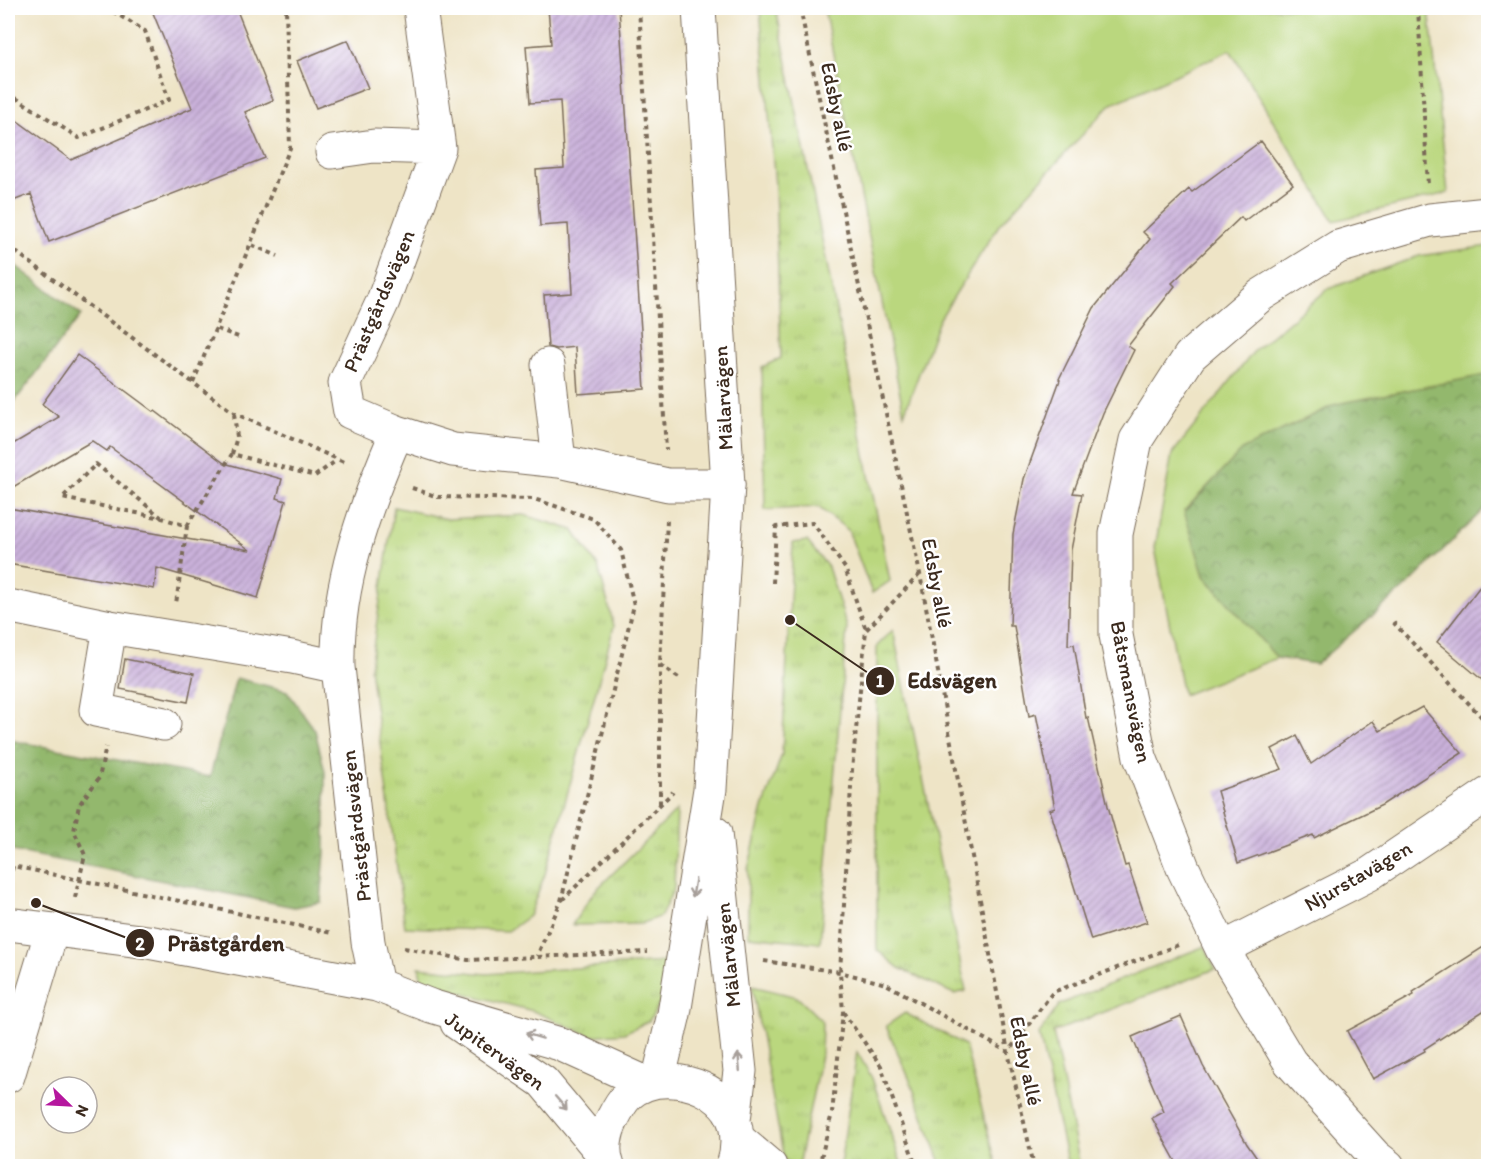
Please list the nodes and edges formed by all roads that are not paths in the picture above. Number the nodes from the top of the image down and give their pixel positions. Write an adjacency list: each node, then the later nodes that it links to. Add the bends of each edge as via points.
1 (420, 8): 3 (street, Prästgårdsvägen)
2 (699, 8): 9 (street, Mälarvägen)
3 (439, 148): 4 (street, via 374,146); 7 (street, Prästgårdsvägen, via 383,301 345,382 350,412)
4 (332, 153)
5 (1488, 214): 18 (street, Båtsmansvägen, via 1430,220 1338,247 1261,295 1190,356 1136,440 1116,534 1116,635 1140,757 1183,868)
6 (548, 364): 8 (street)
7 (397, 432): 8 (street, via 453,450); 12 (street, Prästgårdsvägen, via 378,477 347,576 337,635)
8 (559, 461): 9 (street, via 668,485)
9 (728, 485): 14 (street, Mälarvägen)
10 (8, 606): 11 (street)
11 (110, 627): 12 (street); 13 (street, via 96,710)
12 (338, 667): 19 (street, Prästgårdsvägen, via 368,942)
13 (164, 724)
14 (695, 787): 22 (street, Mälarvägen, one-way to 22, via 674,1014); 23 (street, Mälarvägen, one-way to 14, via 740,1071)
15 (1488, 794): 18 (street, Njurstavägen, via 1368,875)
16 (8, 924): 17 (street, Jupitervägen)
17 (52, 930): 19 (street, Jupitervägen, via 148,942); 21 (street)
18 (1217, 940): 26 (street, Båtsmansvägen, via 1290,1062)
19 (377, 985): 20 (street, Jupitervägen)
20 (431, 1005): 22 (street, Jupitervägen, one-way to 20, via 560,1044); 24 (street, Jupitervägen, one-way to 24, via 543,1082)
21 (8, 1076)
22 (652, 1082): 23 (street, Jupitervägen, via 672,1080 704,1089 717,1098 727,1108); 24 (street, via 628,1094 617,1109 608,1126)
23 (734, 1142): 25 (street, Jupitervägen)
24 (606, 1161)
25 (770, 1167)
26 (1388, 1167)

